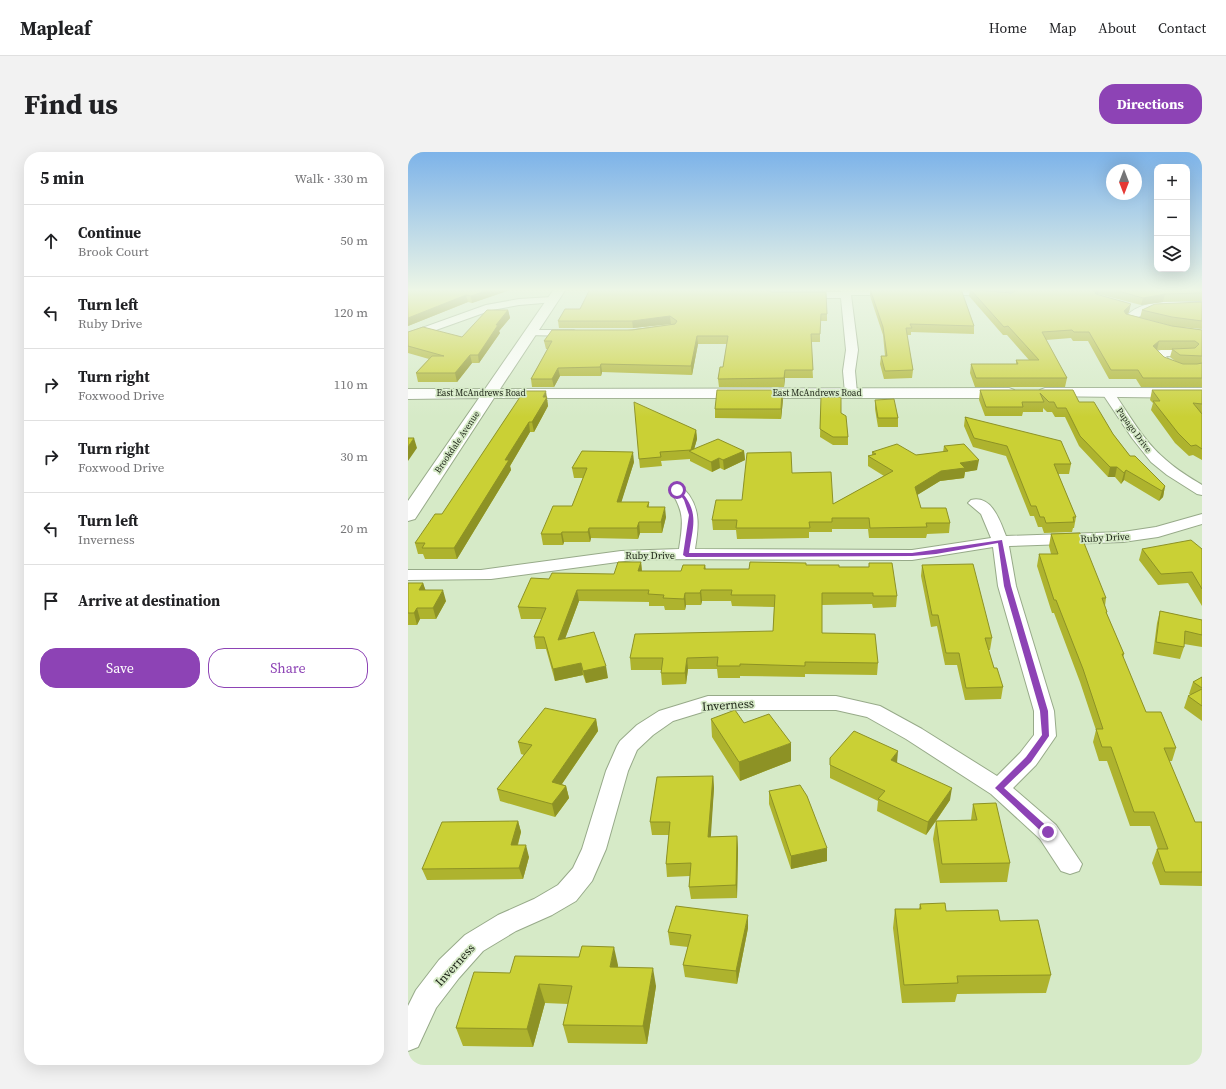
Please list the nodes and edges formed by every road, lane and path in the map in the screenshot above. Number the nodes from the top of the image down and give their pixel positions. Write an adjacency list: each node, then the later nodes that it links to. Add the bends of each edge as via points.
1 (421, 332): 5 (street)
2 (850, 332): 8 (street)
3 (528, 333): 4 (street); 7 (main road, Brookdale Avenue)
4 (588, 333)
5 (408, 337)
6 (1192, 366): 6 (street, via 1174,368 1168,366 1159,355 1188,348)
7 (490, 393): 8 (main road, East McAndrews Road); 11 (main road, East McAndrews Road); 15 (main road, Brookdale Avenue)
8 (851, 393): 9 (main road, East McAndrews Road)
9 (1108, 393): 10 (main road, East McAndrews Road); 13 (street, Papago Drive, via 1143,445 1156,459 1174,474)
10 (1202, 393)
11 (408, 394)
12 (677, 490): 18 (street, via 687,500 692,515)
13 (1202, 491)
14 (976, 503): 17 (street, via 988,512)
15 (408, 515)
16 (1202, 519): 17 (street, Ruby Drive, via 1158,532 1123,537)
17 (1000, 541): 18 (street, Ruby Drive, via 912,555); 20 (street, via 1007,586 1044,711 1045,736 1028,760)
18 (686, 555): 19 (street, Ruby Drive, via 606,556 489,574)
19 (408, 575)
20 (999, 788): 21 (street, Inverness, via 1048,832); 22 (street, Inverness, via 873,711 843,704 708,704 666,716 645,730 628,746 617,771 594,849 583,874 567,893 474,943 426,999)
21 (1070, 864)
22 (408, 1037)

